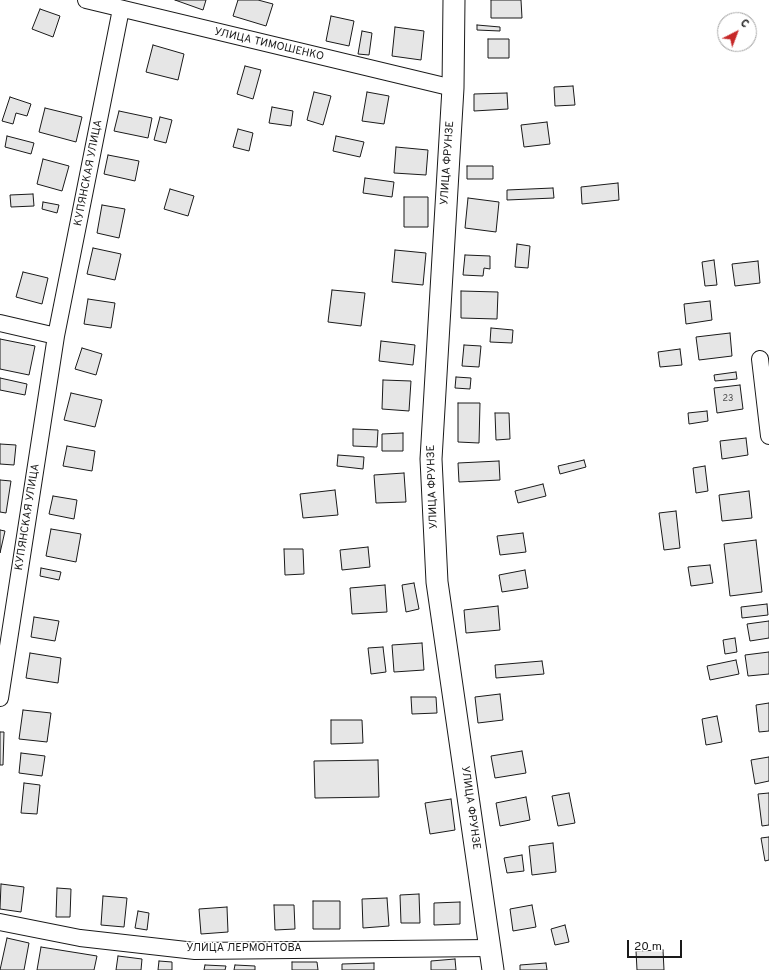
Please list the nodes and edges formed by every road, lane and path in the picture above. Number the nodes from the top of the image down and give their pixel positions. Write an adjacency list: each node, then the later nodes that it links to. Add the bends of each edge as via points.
1 (86, 0): 3 (street, УЛИЦА ТИМОШЕНКО)
2 (454, 0): 4 (street, УЛИЦА ФРУНЗЕ)
3 (121, 10): 4 (street, УЛИЦА ТИМОШЕНКО); 6 (street, КУПЯНСКАЯ УЛИЦА)
4 (453, 88): 11 (street, УЛИЦА ФРУНЗЕ, via 432,466 437,582)
5 (0, 323): 6 (street)
6 (56, 336): 9 (street, КУПЯНСКАЯ УЛИЦА)
7 (760, 358): 8 (street)
8 (769, 436)
9 (0, 698)
10 (0, 922): 11 (street, УЛИЦА ЛЕРМОНТОВА, via 80,938 195,951)
11 (489, 948): 12 (street, УЛИЦА ФРУНЗЕ)
12 (493, 970)

